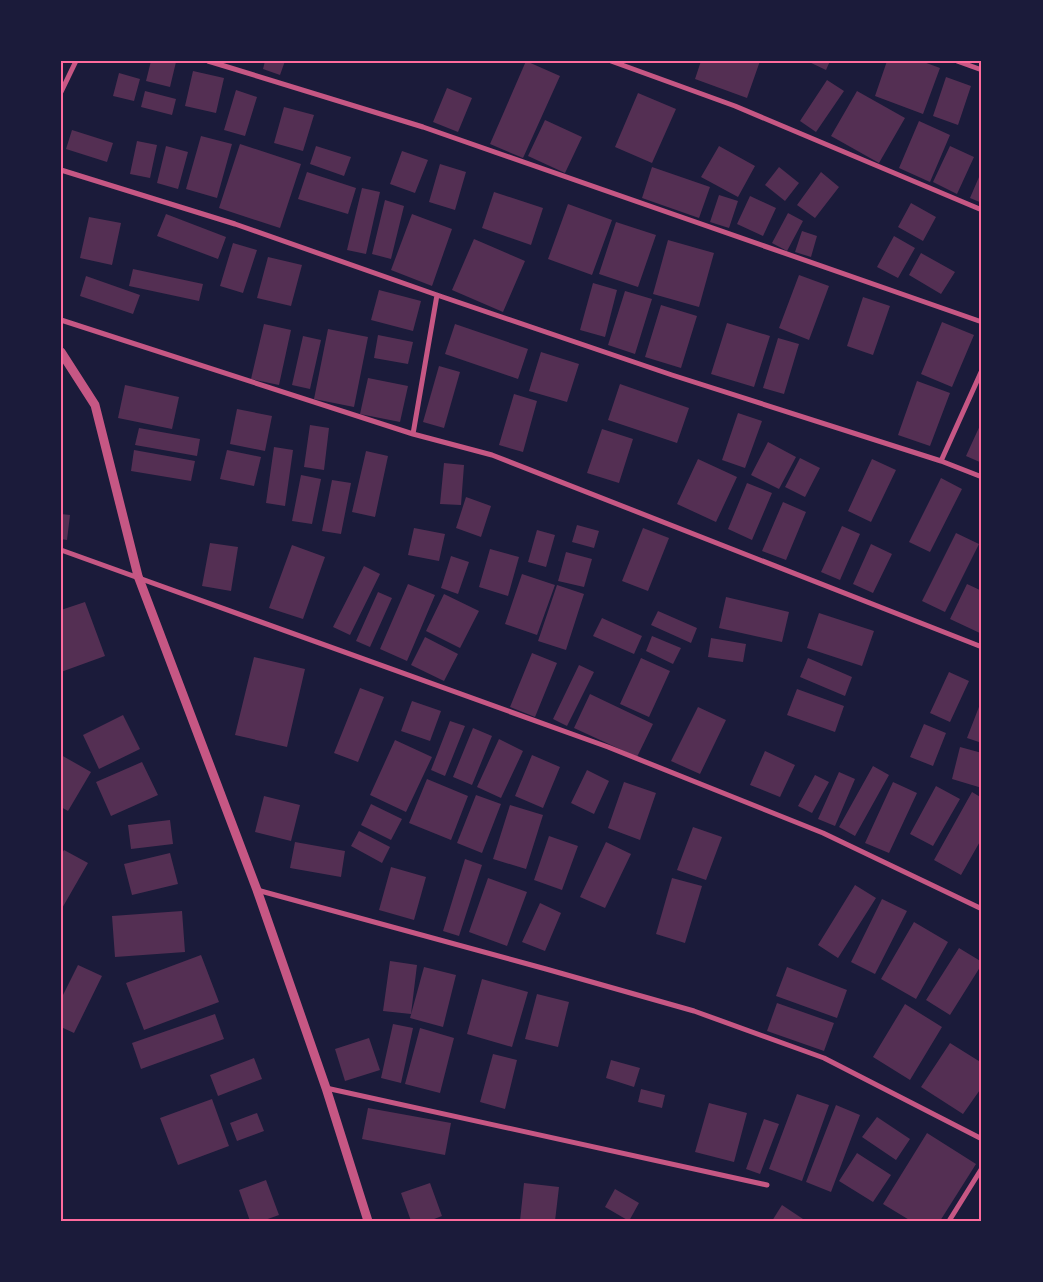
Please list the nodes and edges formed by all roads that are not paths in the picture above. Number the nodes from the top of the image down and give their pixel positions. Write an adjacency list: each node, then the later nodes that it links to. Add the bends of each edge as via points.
1 (76, 61): 6 (street)
2 (208, 61): 11 (street, via 432,130)
3 (611, 61): 8 (street, via 734,106)
4 (957, 61): 5 (street)
5 (982, 70)
6 (61, 92)
7 (61, 170): 9 (street, via 235,224)
8 (982, 210)
9 (437, 295): 14 (street); 15 (street)
10 (61, 320): 14 (street)
11 (982, 322)
12 (61, 352): 18 (street, via 95,405)
13 (982, 370): 15 (street)
14 (413, 434): 19 (street, via 492,455)
15 (941, 461): 16 (street)
16 (982, 477)
17 (61, 550): 18 (street)
18 (138, 576): 20 (street); 21 (street, via 608,747 823,833)
19 (982, 647)
20 (257, 890): 22 (street); 23 (street, via 694,1011 824,1058)
21 (982, 909)
22 (326, 1088): 25 (street); 26 (street)
23 (982, 1139)
24 (982, 1168): 27 (street)
25 (768, 1185)
26 (368, 1221)
27 (949, 1221)

